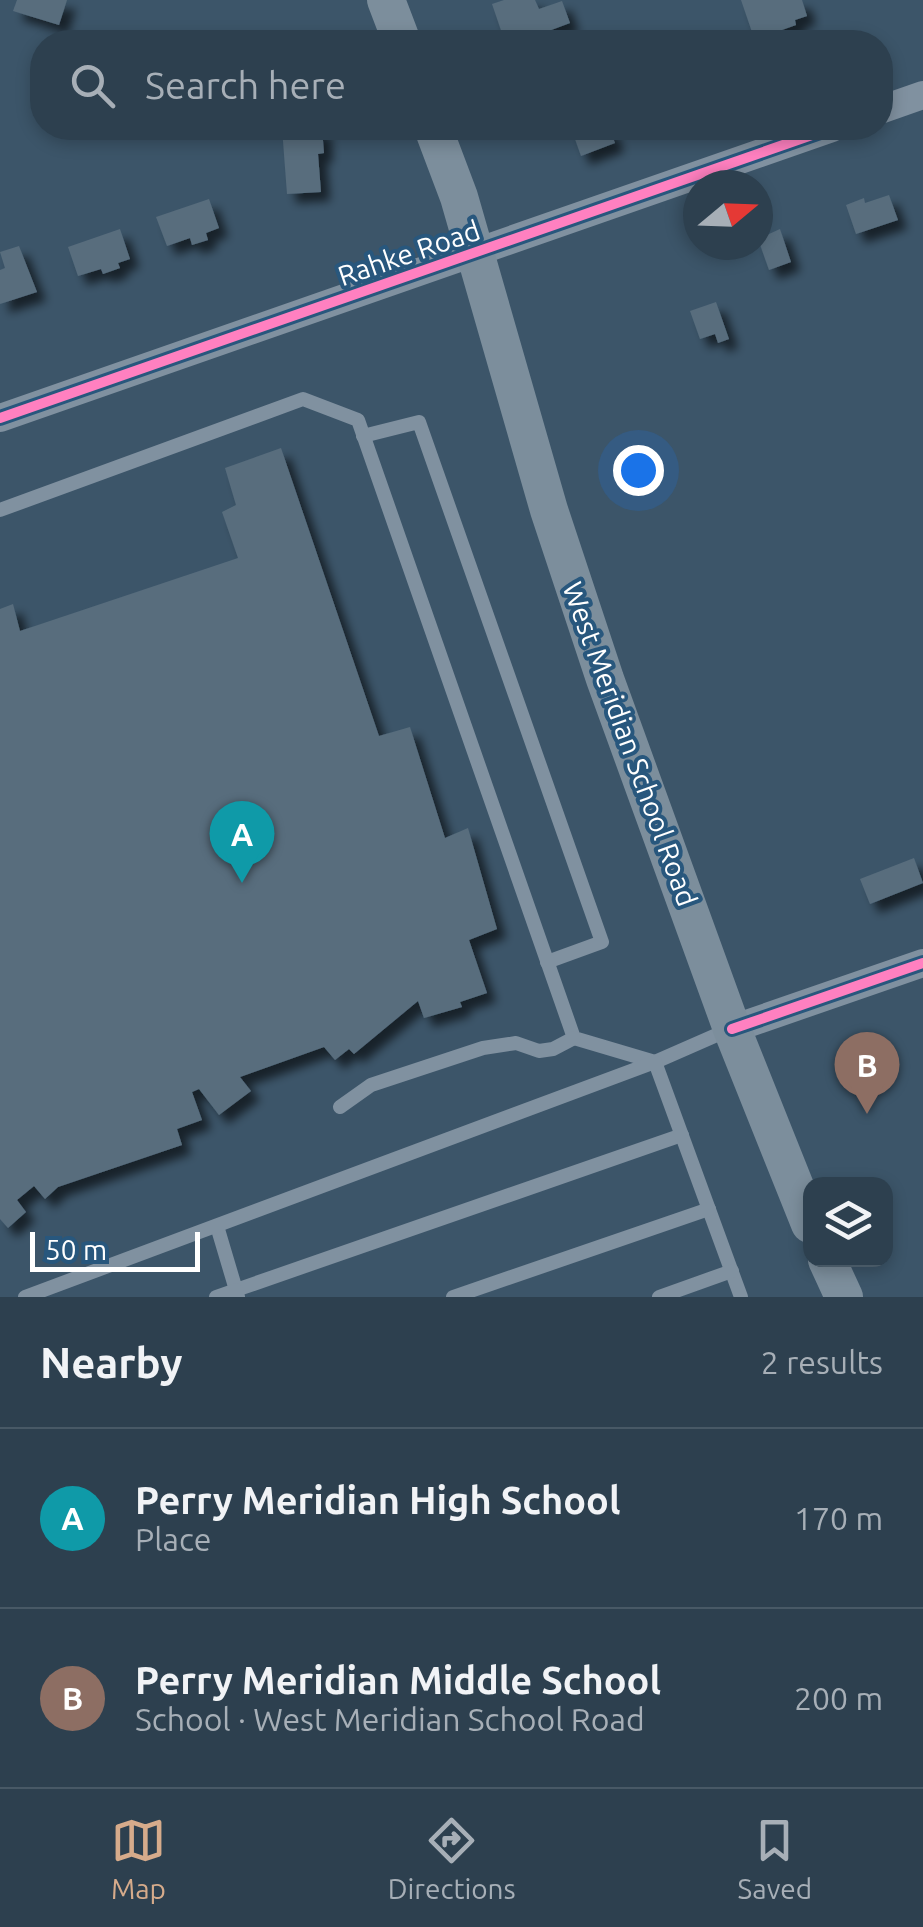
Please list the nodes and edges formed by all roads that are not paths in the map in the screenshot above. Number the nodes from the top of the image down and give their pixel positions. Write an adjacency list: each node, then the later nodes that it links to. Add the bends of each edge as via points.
1 (386, 0): 2 (main road)
2 (397, 30)
3 (923, 96): 4 (street)
4 (893, 106)
5 (437, 140): 7 (main road, West Meridian School Road)
6 (798, 140): 7 (street, Rahke Road)
7 (476, 254): 8 (street, Rahke Road); 13 (main road, West Meridian School Road, via 570,576)
8 (0, 418)
9 (363, 436): 10 (lane, via 358,420 302,399); 11 (lane); 11 (lane, via 418,422 602,942)
10 (0, 510)
11 (547, 962): 14 (lane)
12 (923, 962): 13 (street)
13 (732, 1029): 15 (lane); 18 (main road, West Meridian School Road)
14 (574, 1038): 15 (lane); 16 (lane, via 553,1050 516,1043 483,1048 371,1085)
15 (655, 1062): 17 (lane); 20 (lane)
16 (340, 1107)
17 (682, 1135): 19 (lane); 23 (lane)
18 (803, 1206)
19 (709, 1209): 22 (lane); 26 (lane)
20 (216, 1226): 23 (lane); 24 (lane)
21 (830, 1267): 29 (main road)
22 (732, 1272): 27 (lane); 28 (lane)
23 (237, 1293): 25 (lane)
24 (26, 1297)
25 (216, 1297)
26 (452, 1297)
27 (659, 1297)
28 (741, 1297)
29 (844, 1297)

